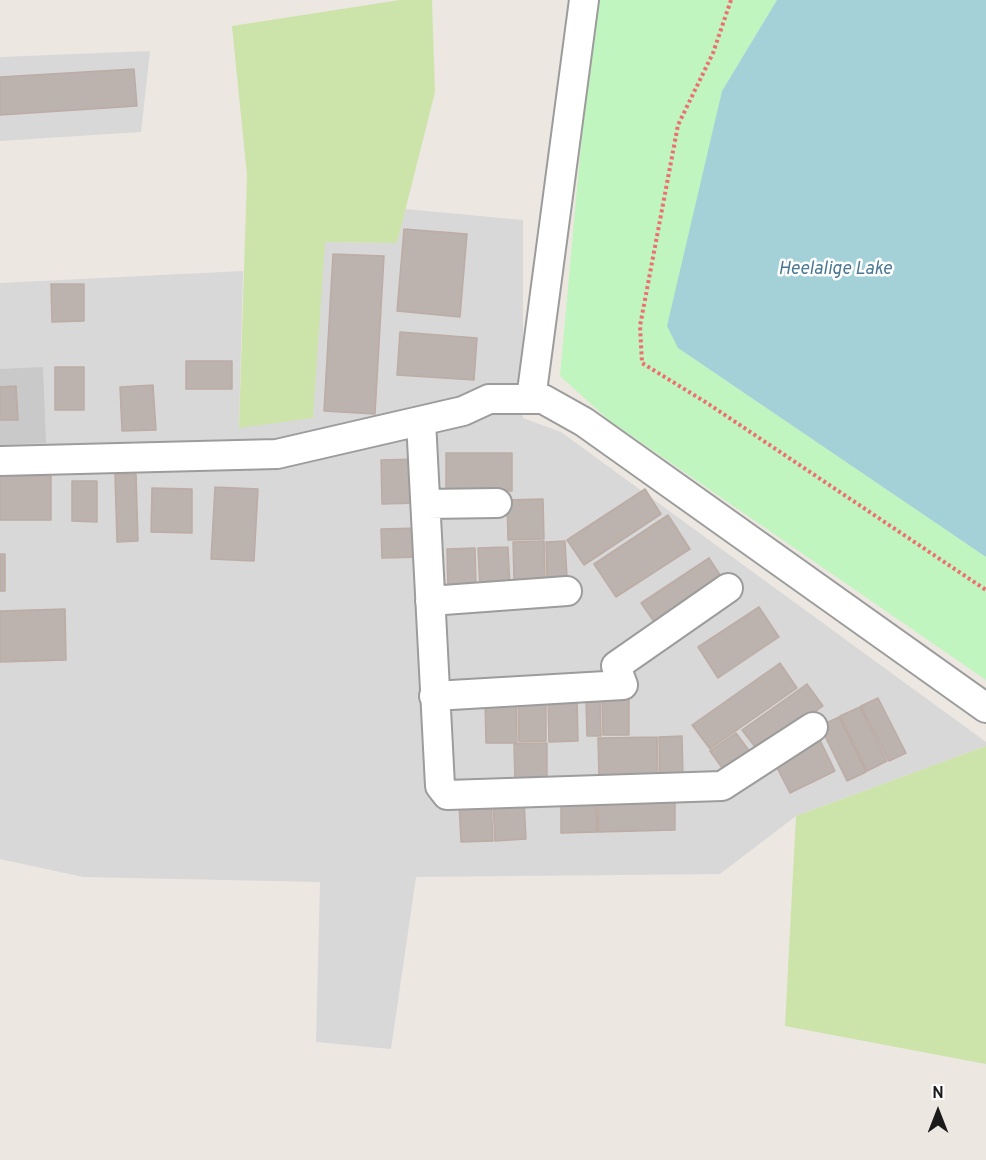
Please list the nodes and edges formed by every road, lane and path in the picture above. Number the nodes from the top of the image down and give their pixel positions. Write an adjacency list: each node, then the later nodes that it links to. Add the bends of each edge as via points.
1 (584, 0): 3 (street)
2 (731, 0): 9 (path, via 713,53 678,125 640,326 642,363)
3 (531, 399): 4 (street, via 489,399 463,411); 13 (street, via 543,399 584,422)
4 (421, 421): 5 (street, via 277,454); 7 (street)
5 (0, 461)
6 (497, 503): 7 (street)
7 (426, 504): 11 (street)
8 (728, 588): 12 (street, via 616,666 623,685)
9 (986, 590)
10 (567, 591): 11 (street)
11 (430, 601): 12 (street)
12 (434, 696): 14 (street, via 440,786 447,795 458,796 722,786)
13 (986, 708)
14 (813, 727)

